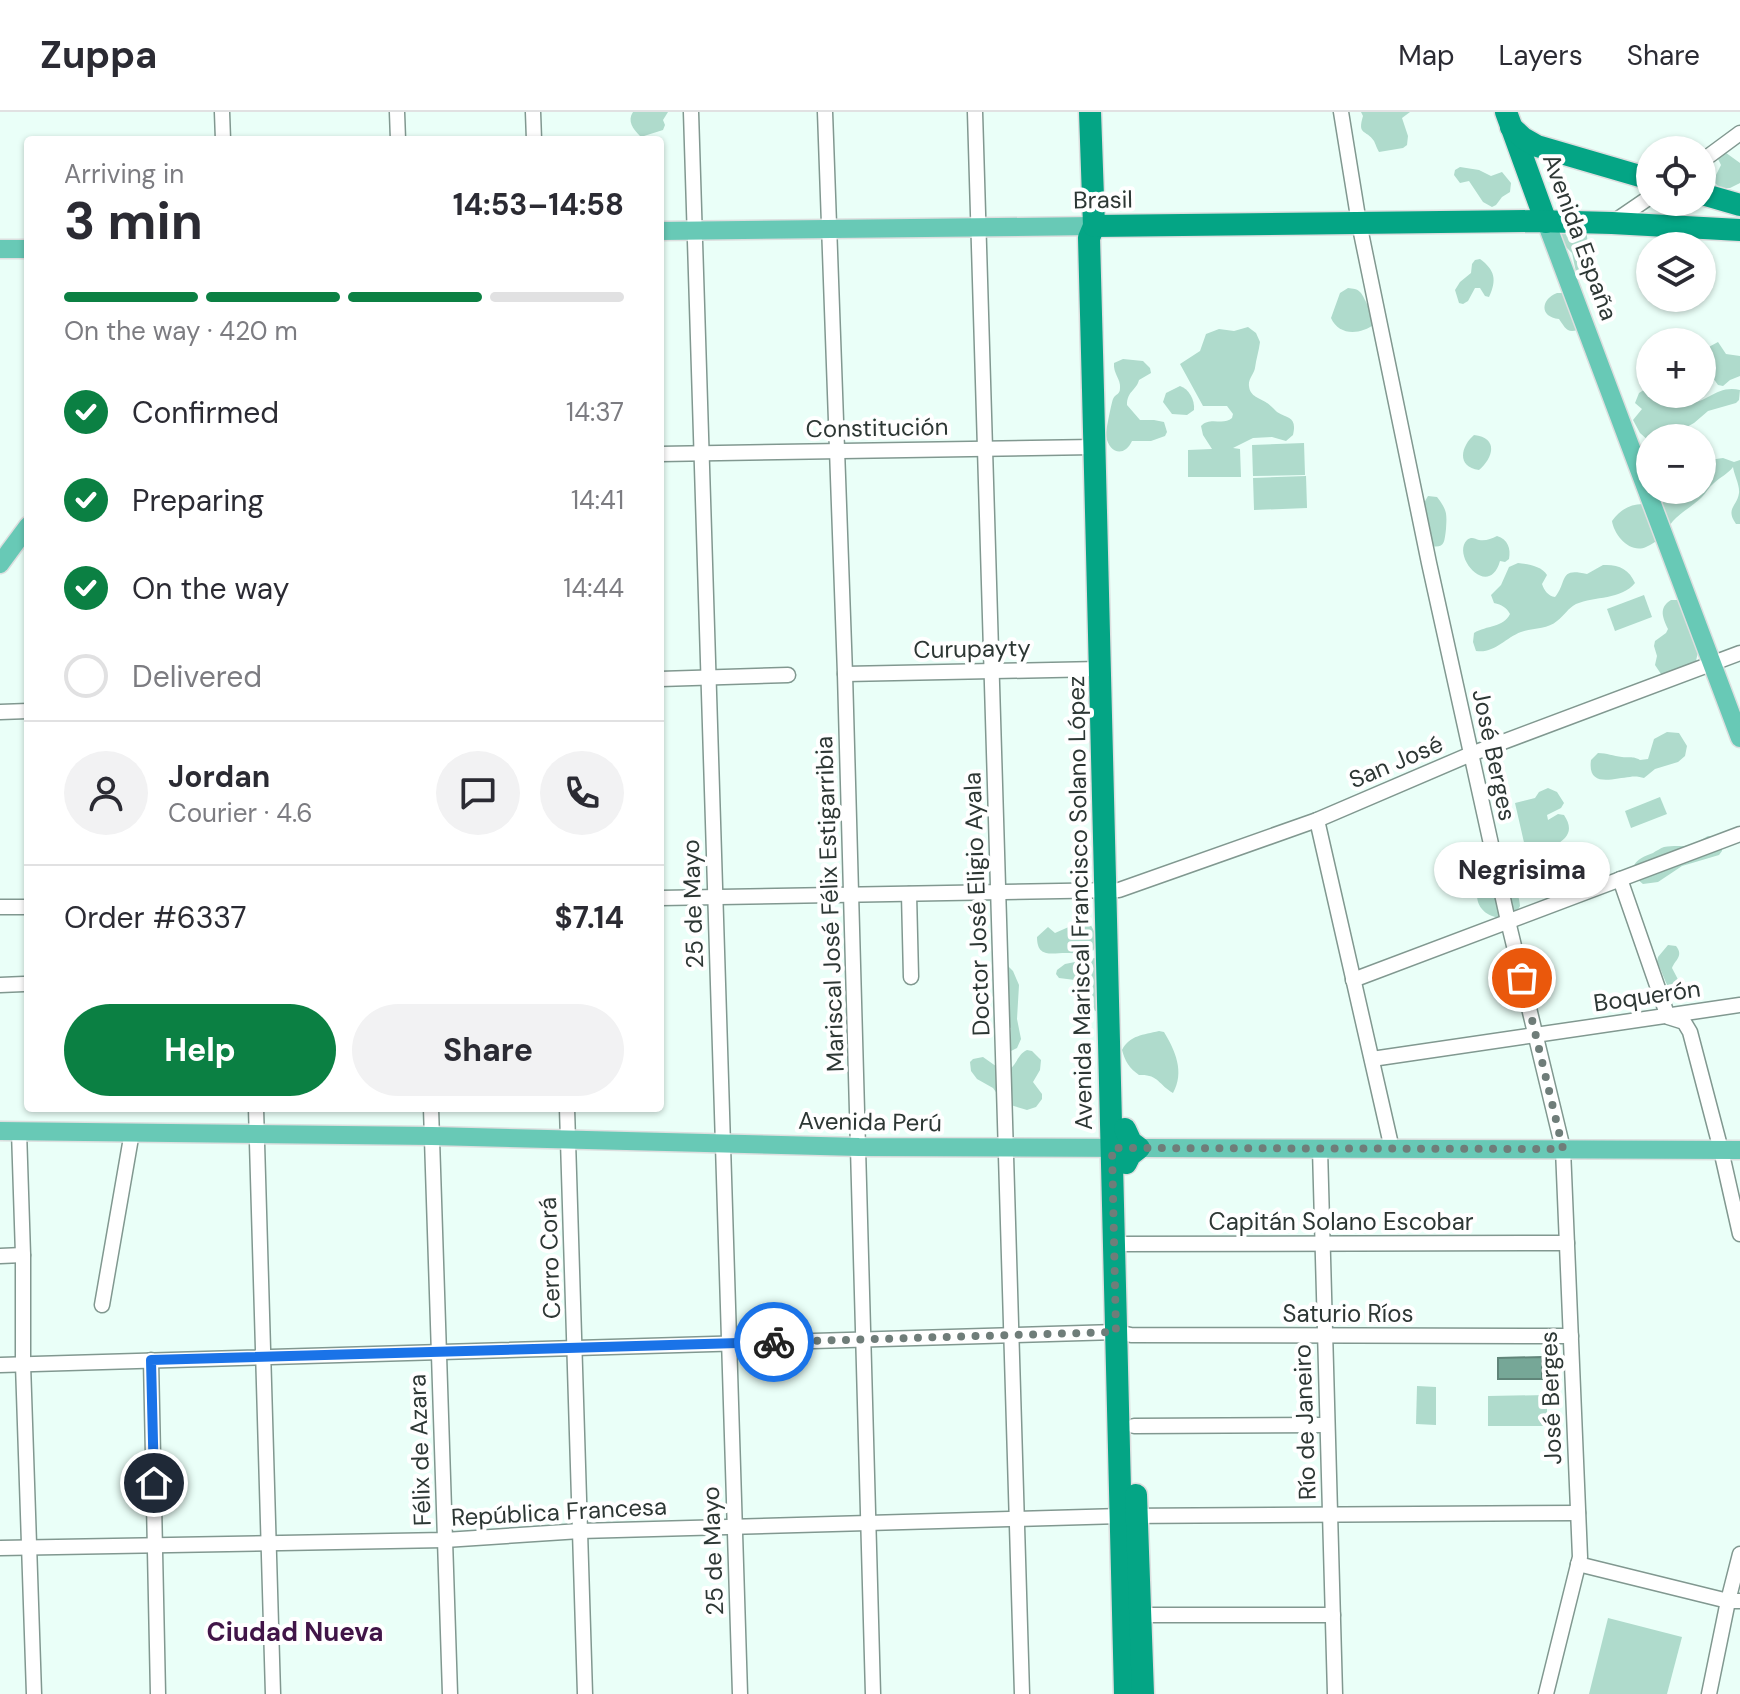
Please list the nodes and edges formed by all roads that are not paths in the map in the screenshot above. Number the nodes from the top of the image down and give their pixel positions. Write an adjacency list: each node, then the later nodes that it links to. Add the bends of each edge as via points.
1 (222, 112): 11 (street)
2 (397, 112): 12 (street)
3 (533, 112): 13 (street)
4 (691, 112): 27 (street, 25 de Mayo)
5 (825, 112): 24 (street, Mariscal José Félix Estigarribia)
6 (975, 112): 23 (street, Doctor José Eligio Ayala)
7 (1090, 112): 22 (highway, Avenida Mariscal Francisco Solano López)
8 (1341, 112): 20 (street, José Berges)
9 (1509, 120): 15 (highway, via 1537,146); 19 (highway, Avenida España)
10 (1740, 133): 14 (street)
11 (223, 136)
12 (398, 136)
13 (534, 136)
14 (1716, 151)
15 (1636, 175)
16 (1716, 198): 17 (highway)
17 (1740, 205)
18 (1636, 207): 21 (street)
19 (1546, 222): 20 (highway, Brasil); 21 (highway, Brasil); 39 (main road, Avenida España)
20 (1359, 223): 22 (highway, Brasil); 49 (street, José Berges)
21 (1612, 223): 25 (highway, Brasil)
22 (1093, 226): 23 (main road, Brasil); 30 (highway, Avenida Mariscal Francisco Solano López, via 1089,241); 36 (highway, Avenida Mariscal Francisco Solano López, via 1099,237)
23 (979, 228): 24 (main road, Brasil); 31 (street, Doctor José Eligio Ayala)
24 (830, 230): 27 (main road, Brasil); 32 (street, Mariscal José Félix Estigarribia)
25 (1740, 230)
26 (664, 231): 27 (main road, Brasil)
27 (694, 231): 33 (street, 25 de Mayo)
28 (0, 249): 29 (main road)
29 (24, 249)
30 (1094, 447): 31 (street, Constitución); 36 (highway, via 1102,464); 40 (highway, Avenida Mariscal Francisco Solano López)
31 (985, 448): 32 (street, Constitución); 41 (street, Doctor José Eligio Ayala)
32 (836, 451): 33 (street, Constitución); 42 (street, Mariscal José Félix Estigarribia)
33 (701, 453): 34 (street, Constitución); 44 (street, 25 de Mayo)
34 (664, 454)
35 (24, 531): 37 (main road)
36 (1108, 532): 53 (highway, Avenida Mariscal Francisco Solano López)
37 (0, 564)
38 (1740, 653): 39 (street, San José)
39 (1712, 663): 48 (main road, Avenida España); 49 (street, San José)
40 (1100, 669): 41 (street, Curupayty); 53 (highway, Avenida Mariscal Francisco Solano López)
41 (992, 671): 42 (street, Curupayty); 54 (street, Doctor José Eligio Ayala)
42 (845, 674): 56 (street, Mariscal José Félix Estigarribia)
43 (788, 675): 44 (street)
44 (708, 676): 45 (street); 57 (street, 25 de Mayo)
45 (664, 679)
46 (24, 711): 47 (street)
47 (0, 712)
48 (1740, 738)
49 (1471, 754): 50 (street, San José); 61 (street, José Berges)
50 (1317, 820): 53 (street, San José); 63 (street)
51 (1740, 834): 52 (street)
52 (1620, 879): 61 (street); 68 (street)
53 (1112, 890): 54 (street, San José); 84 (highway, Avenida Mariscal Francisco Solano López); 84 (highway, Avenida Mariscal Francisco Solano López, via 1108,1020)
54 (999, 893): 55 (street, San José); 83 (street, Doctor José Eligio Ayala)
55 (909, 894): 56 (street, San José); 62 (street)
56 (851, 895): 57 (street, San José); 82 (street, Mariscal José Félix Estigarribia)
57 (714, 897): 58 (street, San José); 81 (street, 25 de Mayo)
58 (664, 898)
59 (0, 907): 60 (street)
60 (24, 907)
61 (1508, 921): 63 (street); 70 (street, José Berges)
62 (911, 977)
63 (1353, 980): 71 (street)
64 (24, 984): 65 (street)
65 (0, 985)
66 (1740, 1005): 67 (street, Boquerón)
67 (1698, 1011): 68 (street, Boquerón); 69 (street, via 1689,1016)
68 (1668, 1017): 69 (street); 70 (street, Boquerón)
69 (1688, 1027): 88 (street)
70 (1536, 1034): 71 (street, Boquerón); 87 (street, José Berges)
71 (1372, 1059): 86 (street)
72 (256, 1112): 78 (street)
73 (431, 1112): 79 (street, Félix de Azara)
74 (567, 1112): 80 (street, Cerro Corá)
75 (0, 1131): 76 (main road, Avenida Perú)
76 (19, 1131): 77 (main road, Avenida Perú); 93 (street)
77 (132, 1132): 78 (main road, Avenida Perú); 95 (street)
78 (257, 1134): 79 (main road, Avenida Perú); 104 (street)
79 (432, 1136): 80 (main road, Avenida Perú); 103 (street, Félix de Azara)
80 (568, 1140): 81 (main road, Avenida Perú); 102 (street, Cerro Corá)
81 (722, 1144): 82 (main road, Avenida Perú); 101 (street, 25 de Mayo)
82 (859, 1147): 83 (main road, Avenida Perú); 100 (street, Mariscal José Félix Estigarribia)
83 (1006, 1147): 84 (main road, Avenida Perú); 97 (street, Doctor José Eligio Ayala)
84 (1119, 1147): 85 (main road, Avenida Perú); 91 (highway)
85 (1320, 1149): 86 (main road, Avenida Perú); 92 (street, Río de Janeiro)
86 (1392, 1149): 87 (main road, Avenida Perú)
87 (1563, 1149): 88 (main road, Avenida Perú); 90 (street, José Berges)
88 (1727, 1150): 89 (street)
89 (1740, 1234)
90 (1567, 1243): 92 (street, Capitán Solano Escobar); 99 (street, José Berges)
91 (1122, 1244): 92 (street, Capitán Solano Escobar); 96 (highway); 96 (highway, via 1130,1309)
92 (1323, 1244): 98 (street, Río de Janeiro)
93 (23, 1255): 94 (street); 106 (street)
94 (0, 1256)
95 (102, 1305)
96 (1124, 1334): 97 (street, Saturio Ríos); 98 (street, Saturio Ríos); 109 (highway); 110 (highway, via 1127,1441); 113 (highway)
97 (1011, 1335): 100 (street, Saturio Ríos); 114 (street, Doctor José Eligio Ayala)
98 (1325, 1336): 99 (street, Saturio Ríos); 108 (street, Río de Janeiro)
99 (1571, 1336): 111 (street, José Berges)
100 (864, 1339): 101 (street, Saturio Ríos); 115 (street, Mariscal José Félix Estigarribia)
101 (729, 1343): 102 (street, Saturio Ríos); 116 (street, 25 de Mayo)
102 (574, 1348): 103 (street, Saturio Ríos); 117 (street, Cerro Corá)
103 (439, 1352): 104 (street, Saturio Ríos); 118 (street, Félix de Azara)
104 (263, 1357): 105 (street, Saturio Ríos); 119 (street)
105 (151, 1360): 106 (street, Saturio Ríos); 120 (street)
106 (23, 1364): 107 (street, Saturio Ríos); 121 (street)
107 (0, 1365)
108 (1327, 1425): 109 (street); 112 (street, Río de Janeiro)
109 (1134, 1426): 110 (highway)
110 (1135, 1474): 113 (highway)
111 (1578, 1513): 112 (street, República Francesa); 124 (street, José Berges)
112 (1330, 1514): 113 (street, República Francesa); 127 (street, Río de Janeiro)
113 (1129, 1516): 114 (street, República Francesa); 126 (highway); 136 (highway)
114 (1017, 1519): 115 (street, República Francesa); 135 (street, Doctor José Eligio Ayala)
115 (869, 1523): 116 (street, República Francesa); 134 (street, Mariscal José Félix Estigarribia)
116 (735, 1527): 117 (street, República Francesa); 133 (street, 25 de Mayo)
117 (580, 1531): 118 (street, República Francesa); 132 (street, Cerro Corá)
118 (445, 1540): 119 (street, República Francesa); 131 (street, Félix de Azara)
119 (269, 1543): 120 (street, República Francesa); 130 (street)
120 (156, 1544): 121 (street, República Francesa); 129 (street)
121 (29, 1547): 122 (street, República Francesa); 128 (street)
122 (0, 1548)
123 (1740, 1554): 125 (street)
124 (1578, 1564): 125 (street); 139 (street, José Berges)
125 (1734, 1601): 140 (street)
126 (1140, 1615): 127 (street); 137 (highway)
127 (1333, 1615): 138 (street, Río de Janeiro)
128 (34, 1694)
129 (158, 1694)
130 (273, 1694)
131 (450, 1694)
132 (585, 1694)
133 (740, 1694)
134 (873, 1694)
135 (1022, 1694)
136 (1125, 1694)
137 (1143, 1694)
138 (1335, 1694)
139 (1546, 1694)
140 (1709, 1694)

